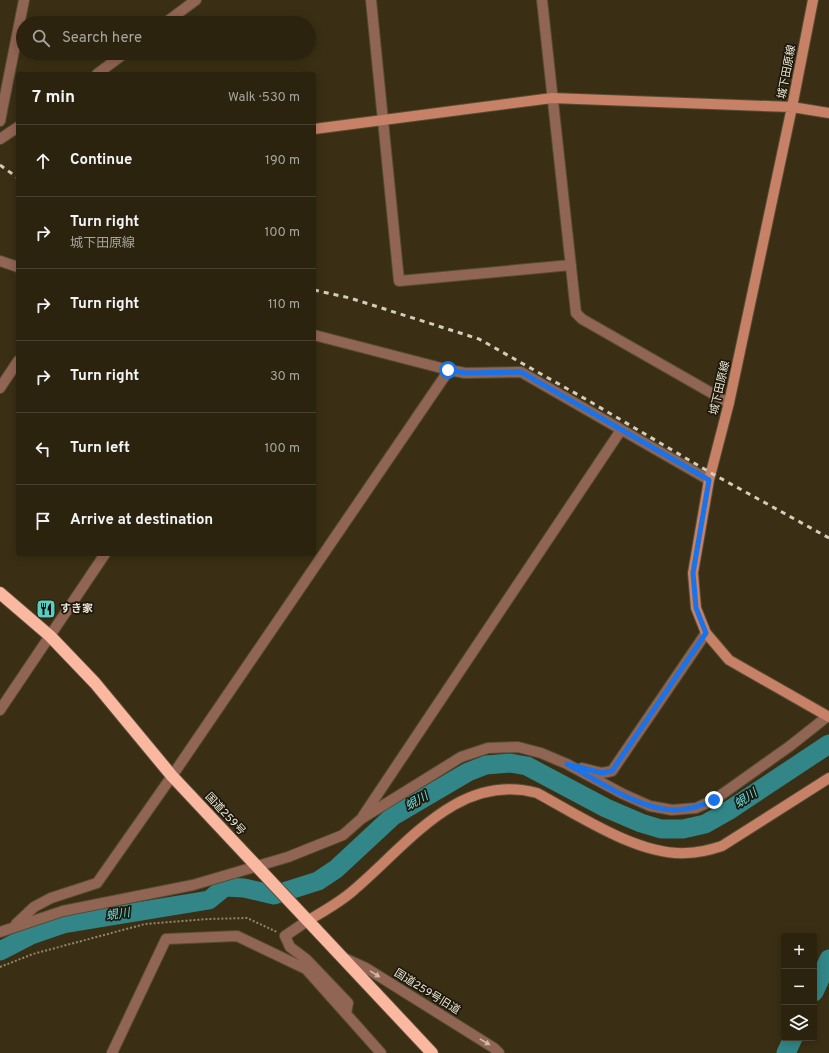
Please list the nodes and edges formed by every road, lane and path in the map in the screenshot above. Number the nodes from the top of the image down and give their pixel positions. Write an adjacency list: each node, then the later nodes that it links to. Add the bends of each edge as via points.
1 (24, 0): 6 (street)
2 (196, 0): 7 (street)
3 (371, 0): 14 (street)
4 (542, 0): 11 (street)
5 (813, 0): 12 (street, 城下田原線)
6 (21, 16)
7 (174, 16)
8 (16, 40): 15 (street)
9 (116, 60): 10 (street)
10 (100, 72)
11 (552, 98): 12 (street); 14 (street); 20 (street)
12 (792, 107): 13 (street); 26 (street, 城下田原線)
13 (829, 113)
14 (382, 120): 17 (street); 20 (street, via 399,281)
15 (0, 121)
16 (16, 128): 18 (street)
17 (316, 129)
18 (0, 138)
19 (0, 261): 21 (street)
20 (571, 265): 26 (street, via 576,313 582,319)
21 (16, 266)
22 (316, 336): 24 (street)
23 (16, 365): 25 (street)
24 (448, 370): 27 (street, via 465,373 521,372); 36 (street)
25 (0, 388)
26 (729, 403): 28 (street, 城下田原線)
27 (621, 430): 28 (street); 38 (street)
28 (709, 480): 31 (street, 城下田原線, via 693,573 696,608)
29 (104, 556): 32 (street)
30 (0, 593): 32 (highway, 国道259号)
31 (706, 633): 34 (street, 城下田原線, via 729,660); 35 (street, via 612,771 602,773)
32 (50, 636): 33 (street); 36 (highway, 国道259号, via 95,682)
33 (0, 710)
34 (828, 717): 35 (street, via 720,796 696,808 672,810 650,806)
35 (567, 764): 38 (street, via 518,747 488,748 461,757)
36 (172, 776): 39 (highway, 国道259号); 41 (street, via 97,883 51,898 34,907)
37 (829, 778): 40 (street, via 722,846 685,853 634,843 537,793 521,789 481,792 433,818 354,890)
38 (361, 819): 39 (street, via 343,835)
39 (260, 869): 40 (highway, 国道259号); 41 (street, via 63,911)
40 (307, 920): 43 (street); 44 (highway, 国道259号)
41 (15, 926): 42 (street)
42 (0, 932)
43 (285, 936): 45 (path, via 247,918 145,924 33,954); 46 (street, via 290,947 306,959 348,1003)
44 (340, 956): 49 (highway, 国道259号); 50 (street, 国道259号旧道, one-way to 50, via 366,968)
45 (0, 967)
46 (346, 1012): 47 (street, via 306,969 237,936 166,939); 48 (street)
47 (112, 1053)
48 (381, 1053)
49 (432, 1053)
50 (499, 1053)

